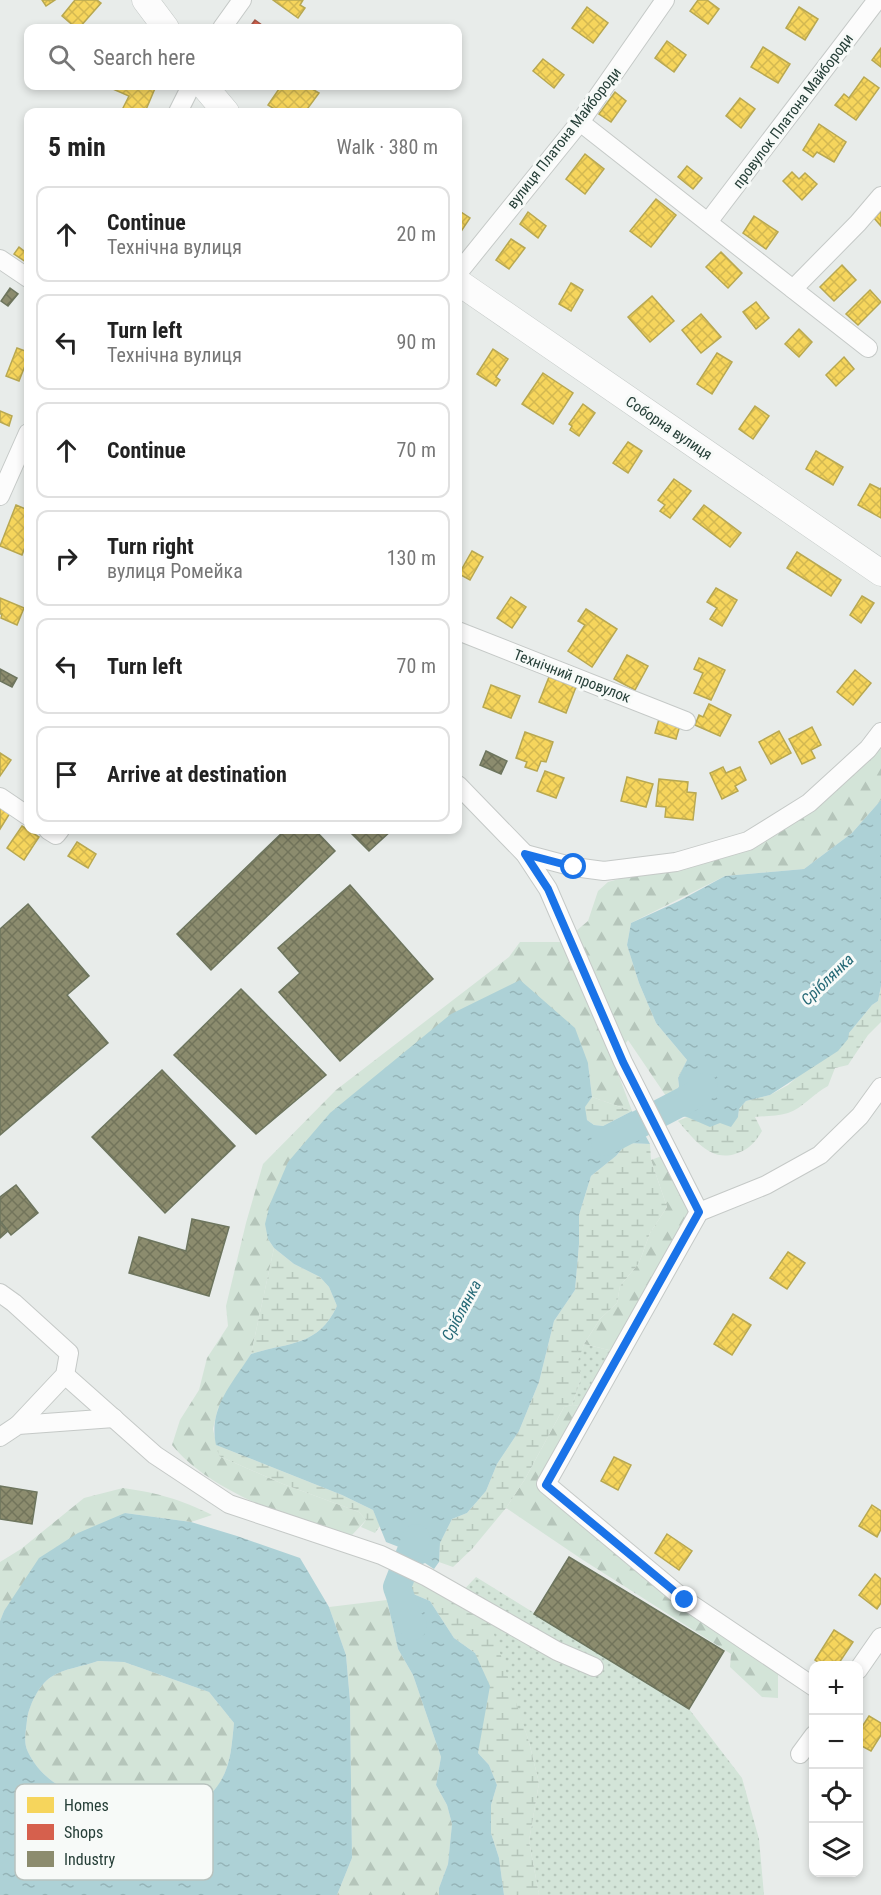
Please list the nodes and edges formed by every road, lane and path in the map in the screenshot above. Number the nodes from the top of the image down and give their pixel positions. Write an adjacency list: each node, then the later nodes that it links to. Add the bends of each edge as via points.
1 (145, 0): 5 (main road)
2 (242, 0): 6 (street)
3 (665, 0): 11 (street, вулиця Платона Майбороди)
4 (877, 0): 13 (street, провулок Платона Майбороди)
5 (163, 24)
6 (225, 24)
7 (190, 90): 9 (street)
8 (207, 90): 10 (main road)
9 (180, 108)
10 (223, 108)
11 (580, 122): 13 (street); 15 (street, вулиця Платона Майбороди)
12 (881, 196): 18 (street)
13 (708, 222): 18 (street)
14 (0, 259): 16 (street)
15 (462, 268)
16 (24, 275)
17 (462, 285): 22 (main road, Соборна вулиця)
18 (793, 289): 19 (street)
19 (868, 348)
20 (24, 442): 21 (street)
21 (0, 496)
22 (881, 573)
23 (462, 633): 24 (street, Технічний провулок)
24 (686, 721)
25 (881, 732): 29 (street, via 809,803 748,841 676,862 604,871)
26 (462, 789): 29 (street)
27 (0, 797): 28 (street)
28 (24, 813)
29 (525, 854): 31 (street, via 548,889 623,1062)
30 (881, 1087): 31 (street, via 860,1116 820,1155 766,1185)
31 (699, 1212): 40 (street, via 546,1485 685,1600)
32 (0, 1293): 33 (street, via 69,1353)
33 (65, 1375): 34 (street); 35 (street)
34 (114, 1418): 35 (street); 39 (street, via 155,1455 229,1504 381,1555 557,1651)
35 (18, 1425): 36 (street)
36 (0, 1437)
37 (881, 1637): 38 (street)
38 (863, 1663)
39 (594, 1667)
40 (809, 1684)
41 (809, 1741): 42 (street)
42 (800, 1754)

